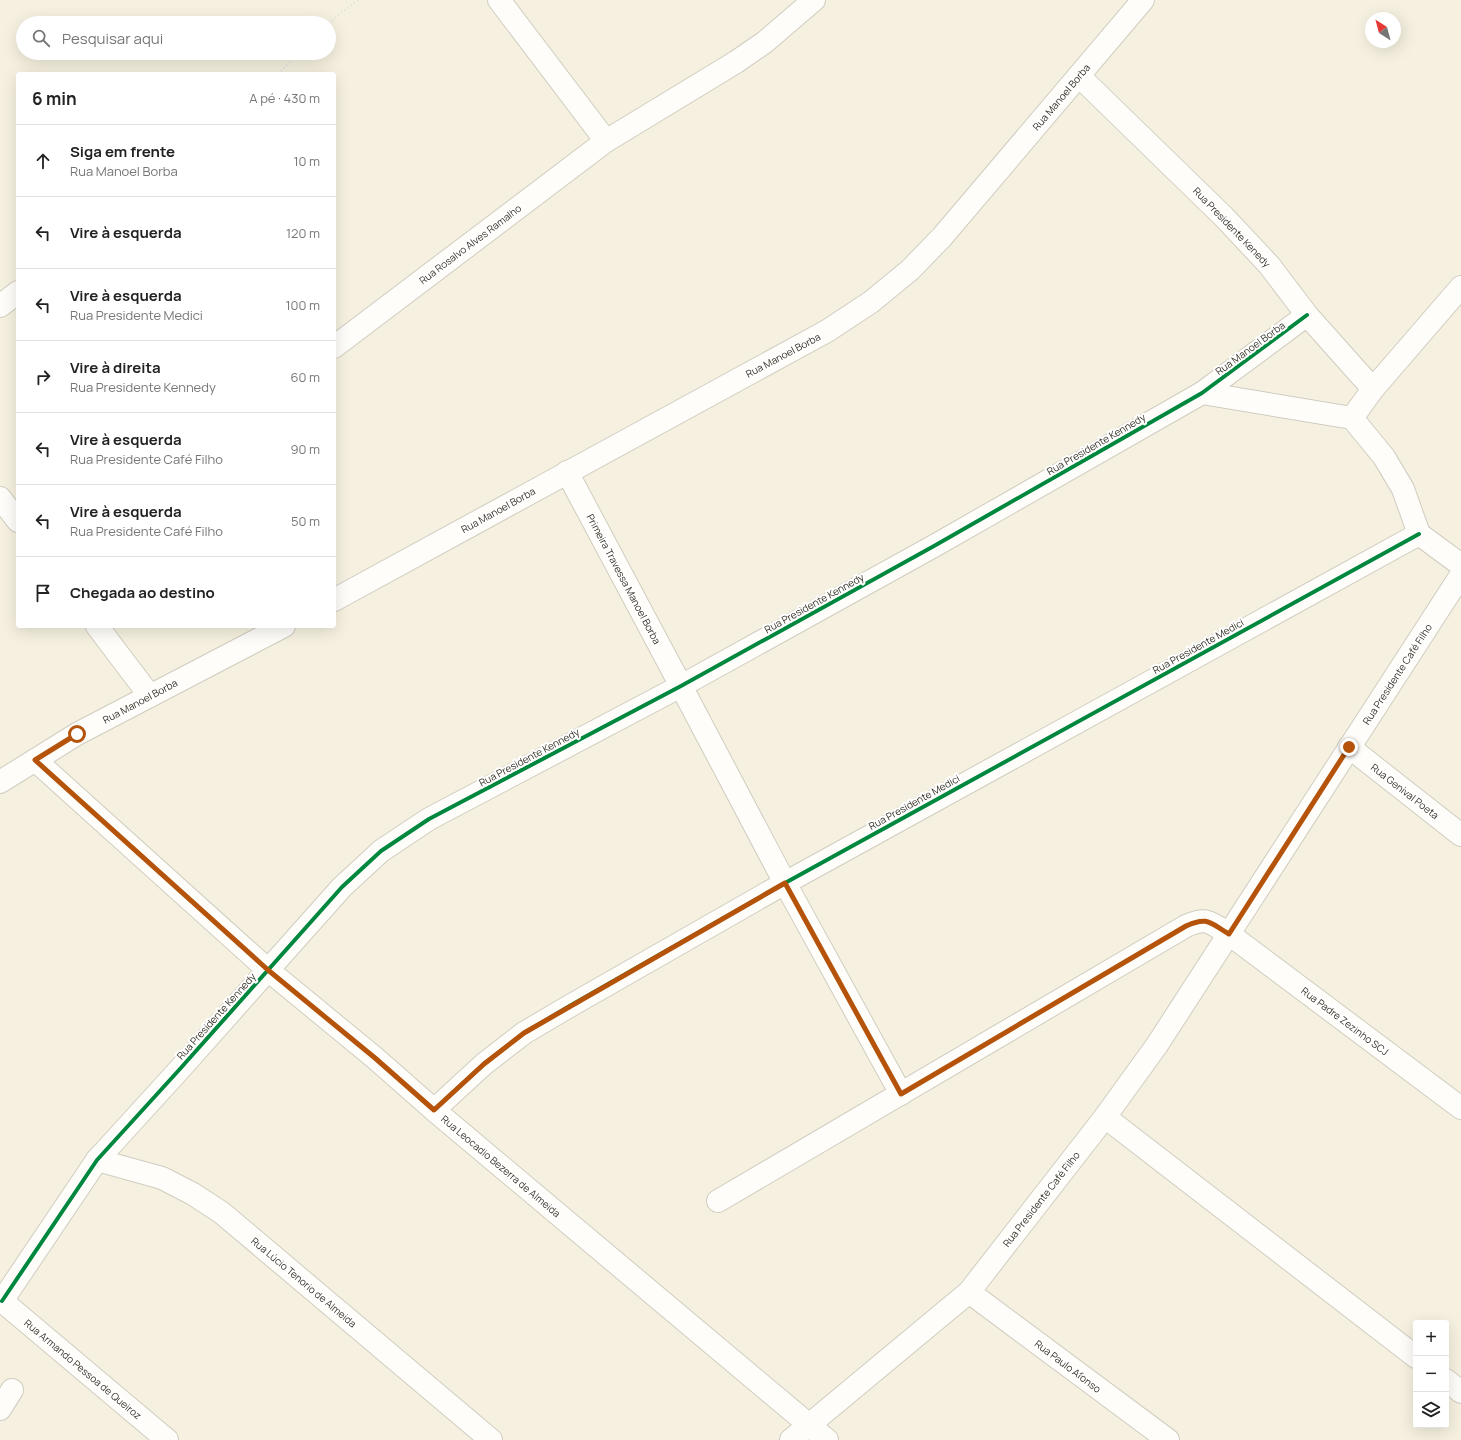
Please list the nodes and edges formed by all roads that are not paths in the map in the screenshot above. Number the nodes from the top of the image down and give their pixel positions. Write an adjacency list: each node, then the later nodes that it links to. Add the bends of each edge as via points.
1 (499, 0): 5 (street)
2 (814, 0): 5 (street, Rua Rosalvo Alves Ramalho, via 765,42 736,62)
3 (1144, 0): 4 (street, Rua Manoel Borba)
4 (1079, 76): 9 (street, Rua Presidente Kenedy, via 1224,217 1269,265); 14 (street, Rua Manoel Borba, via 942,237 910,270 871,302 827,332)
5 (606, 142): 10 (street, Rua Rosalvo Alves Ramalho)
6 (1461, 287): 11 (street)
7 (16, 294): 8 (street)
8 (0, 306)
9 (1307, 315): 11 (street, Rua Presidente Kenedy); 12 (street, Rua Manoel Borba)
10 (336, 344)
11 (1373, 389): 13 (street)
12 (1202, 393): 13 (street); 23 (street, Rua Presidente Kennedy)
13 (1352, 418): 17 (street, via 1384,457 1402,490)
14 (567, 472): 20 (street, Rua Manoel Borba); 23 (street, Primeira Travessa Manoel Borba)
15 (0, 498): 16 (street)
16 (16, 518)
17 (1419, 534): 18 (street); 29 (street, Rua Presidente Medici)
18 (1461, 565)
19 (1461, 575): 25 (street, Rua Presidente Café Filho)
20 (336, 599)
21 (99, 628): 24 (street)
22 (280, 628): 24 (street, Rua Manoel Borba)
23 (681, 686): 29 (street); 31 (street, Rua Presidente Kennedy, via 429,818 381,851 342,887)
24 (150, 696): 26 (street, Rua Manoel Borba, via 77,734)
25 (1349, 747): 28 (street, Rua Genival Poeta); 30 (street, Rua Presidente Café Filho)
26 (35, 760): 27 (street, Rua Manoel Borba); 31 (street, Rua Leocadio Bezerra de Almeida)
27 (0, 782)
28 (1461, 835)
29 (785, 883): 32 (street); 34 (street, Rua Presidente Medici, via 524,1033 484,1064)
30 (1229, 934): 32 (street, via 1206,921 1186,926); 33 (street, Rua Padre Zezinho SCJ); 35 (street, Rua Presidente Café Filho, via 1157,1045)
31 (268, 970): 34 (street, Rua Leocadio Bezerra de Almeida); 36 (street, Rua Presidente Kennedy)
32 (901, 1094): 37 (street)
33 (1461, 1108)
34 (434, 1110): 45 (street, Rua Leocadio Bezerra de Almeida)
35 (1105, 1117): 38 (street, Rua Presidente Café Filho); 40 (street)
36 (97, 1160): 39 (street, Rua Presidente Kennedy); 47 (street, Rua Lúcio Tenorio de Almeida, via 162,1178 222,1213)
37 (718, 1201)
38 (969, 1292): 45 (street, Rua Presidente Café Filho); 50 (street, Rua Paulo Afonso)
39 (1, 1302): 46 (street, Rua Armando Pessoa de Queiroz)
40 (1415, 1356)
41 (1449, 1382): 43 (street)
42 (12, 1390): 44 (street)
43 (1461, 1392)
44 (0, 1409)
45 (808, 1424): 48 (street); 49 (street, Rua Leocadio Bezerra de Almeida)
46 (167, 1440)
47 (491, 1440)
48 (790, 1440)
49 (827, 1440)
50 (1168, 1440)

